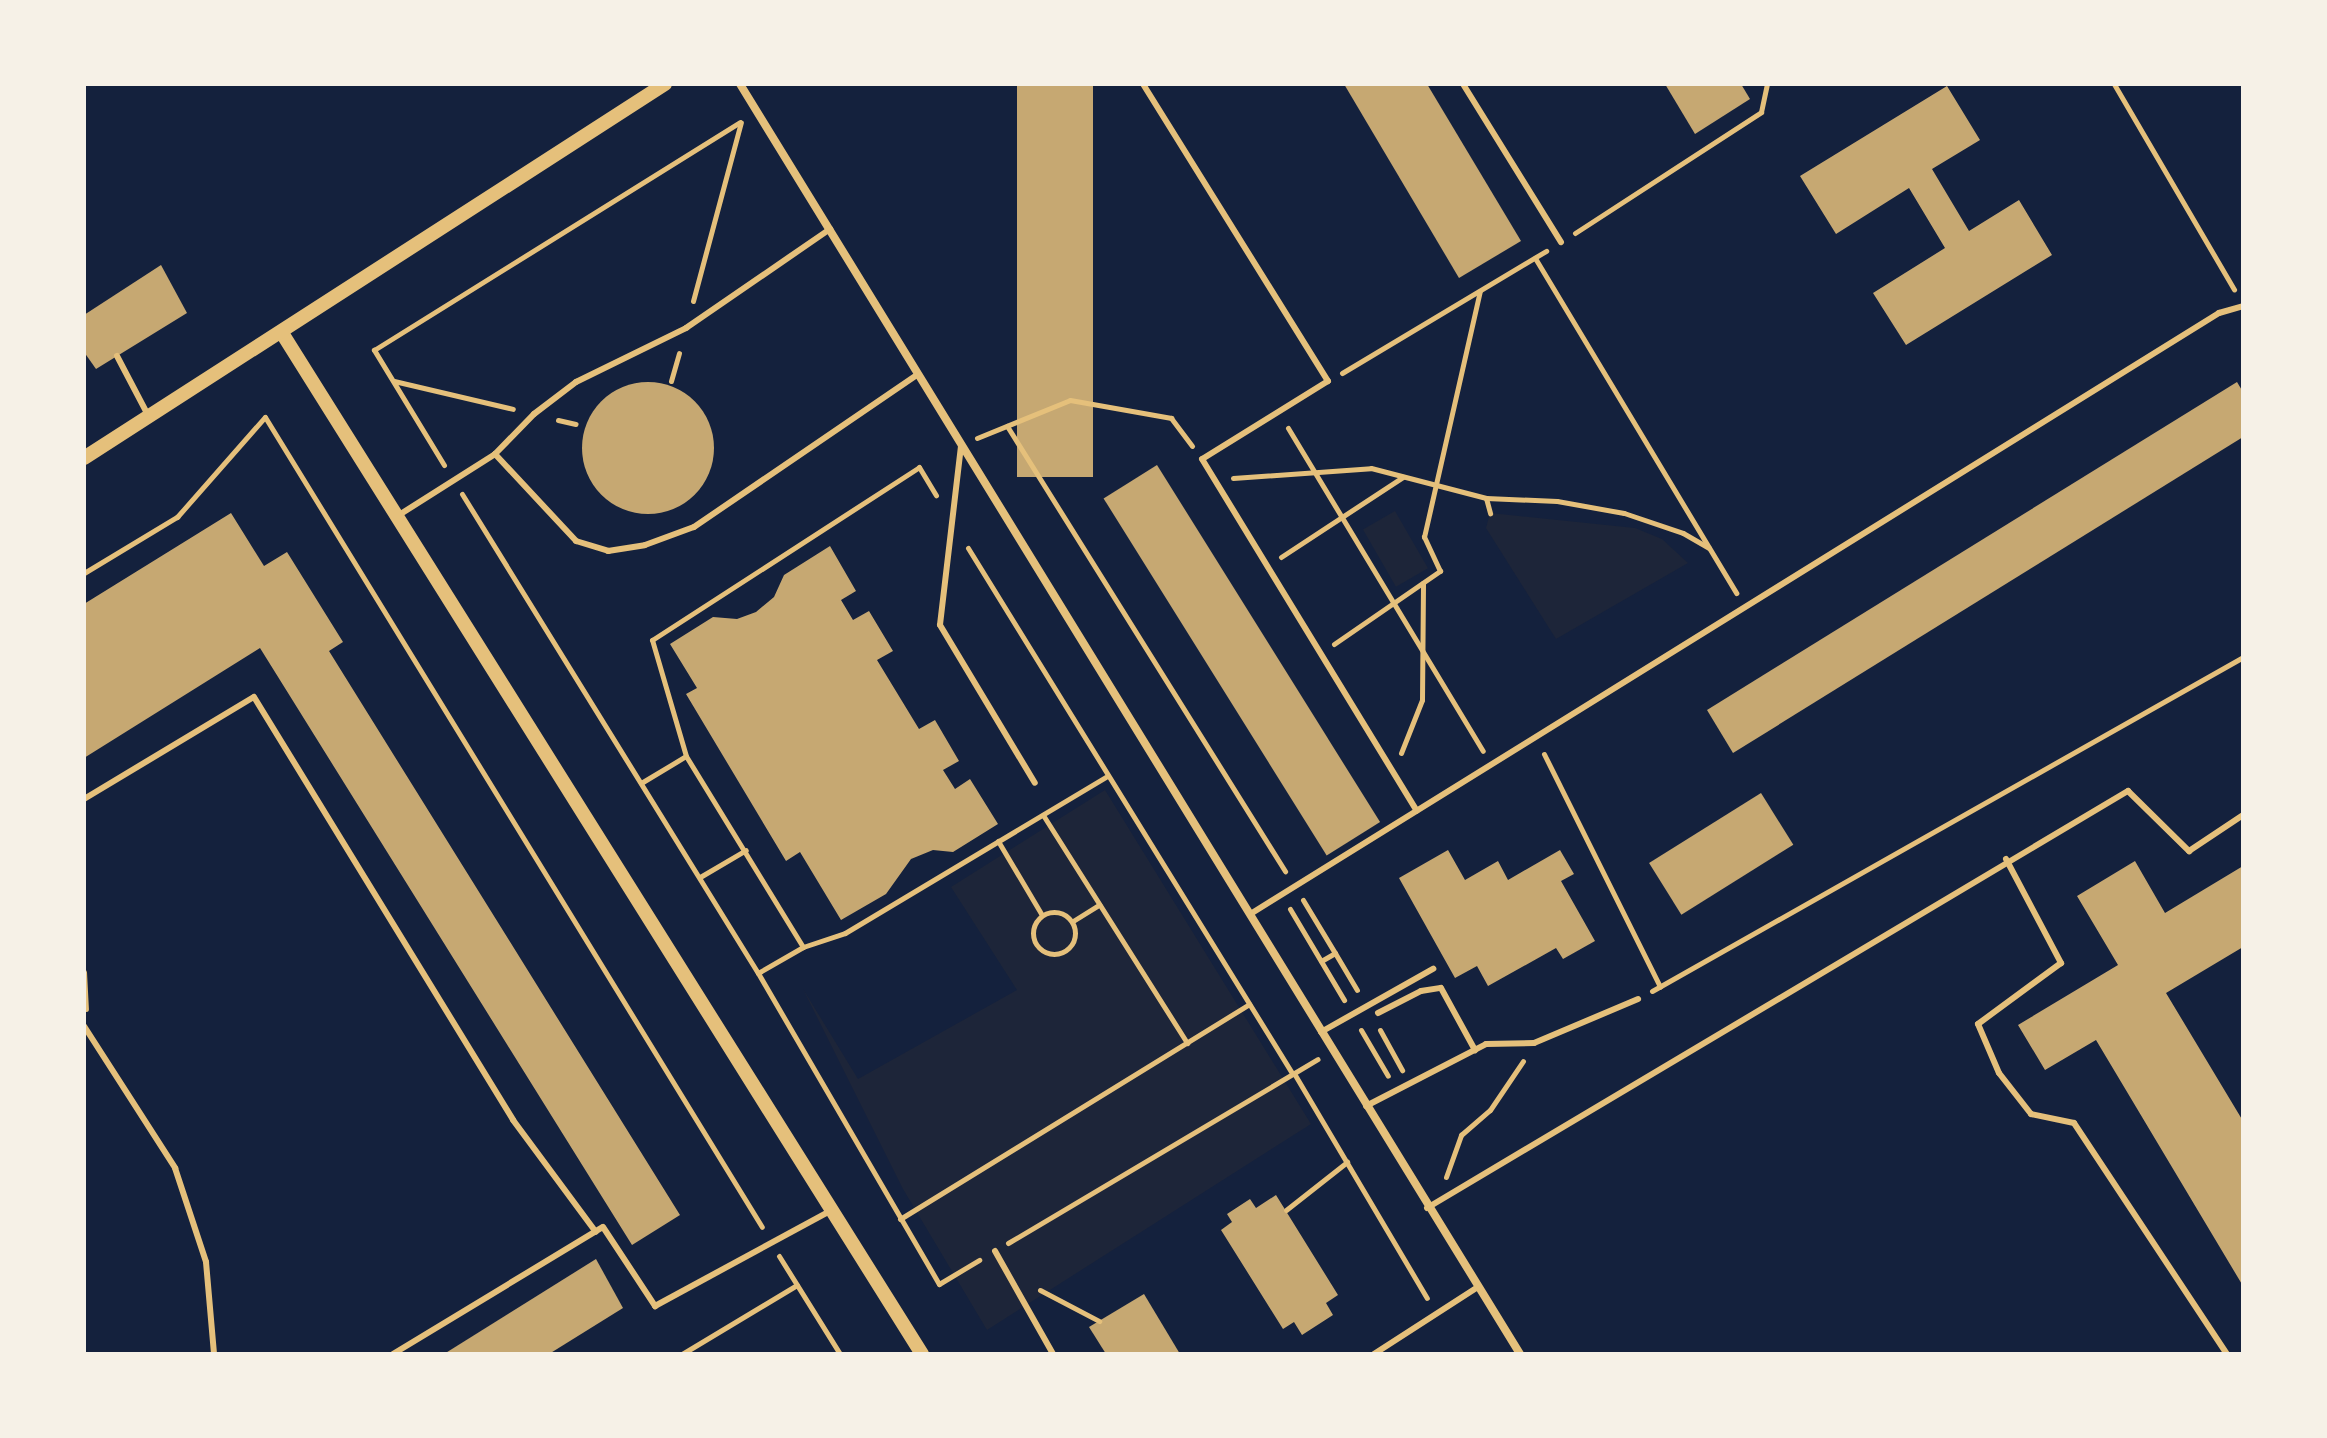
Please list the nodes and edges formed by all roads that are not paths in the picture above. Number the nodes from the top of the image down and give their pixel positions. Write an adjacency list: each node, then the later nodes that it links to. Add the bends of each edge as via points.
1 (665, 84): 8 (street)
2 (740, 84): 5 (street)
3 (1143, 84): 18 (lane, via 1328,381 1202,459)
4 (1463, 84): 6 (lane)
5 (830, 229): 10 (street); 13 (lane, via 686,328 596,369 534,414)
6 (1561, 242)
7 (2243, 305): 18 (lane, via 2219,313)
8 (282, 333): 11 (street); 15 (street)
9 (117, 356): 11 (lane)
10 (918, 374): 12 (street); 13 (lane, via 694,527 645,545 608,551 576,541)
11 (149, 417): 14 (street)
12 (961, 445): 16 (lane, via 940,625); 21 (street)
13 (495, 454): 15 (lane)
14 (84, 458)
15 (397, 516): 30 (street)
16 (1035, 783)
17 (84, 799): 31 (lane, via 254,697 513,1120)
18 (1417, 811): 21 (lane)
19 (2243, 815): 20 (lane, via 2189,851 2128,791)
20 (2006, 859): 29 (lane); 40 (lane, via 2061,963 1978,1024 1999,1073 2031,1114 2074,1123)
21 (1252, 913): 26 (street)
22 (1433, 969): 26 (lane)
23 (1638, 999): 27 (lane, via 1534,1043 1486,1044)
24 (1378, 1013): 27 (lane, via 1421,991 1441,988)
25 (85, 1026): 34 (lane, via 175,1168 206,1262)
26 (1321, 1032): 28 (street)
27 (1475, 1050): 28 (lane)
28 (1366, 1106): 29 (street)
29 (1427, 1208): 33 (street)
30 (833, 1209): 31 (lane, via 655,1306 603,1227); 36 (street)
31 (596, 1232): 35 (lane)
32 (995, 1251): 37 (lane)
33 (1478, 1287): 38 (lane); 39 (street)
34 (214, 1354)
35 (393, 1354)
36 (922, 1354)
37 (1053, 1354)
38 (1374, 1354)
39 (1520, 1354)
40 (2227, 1354)

